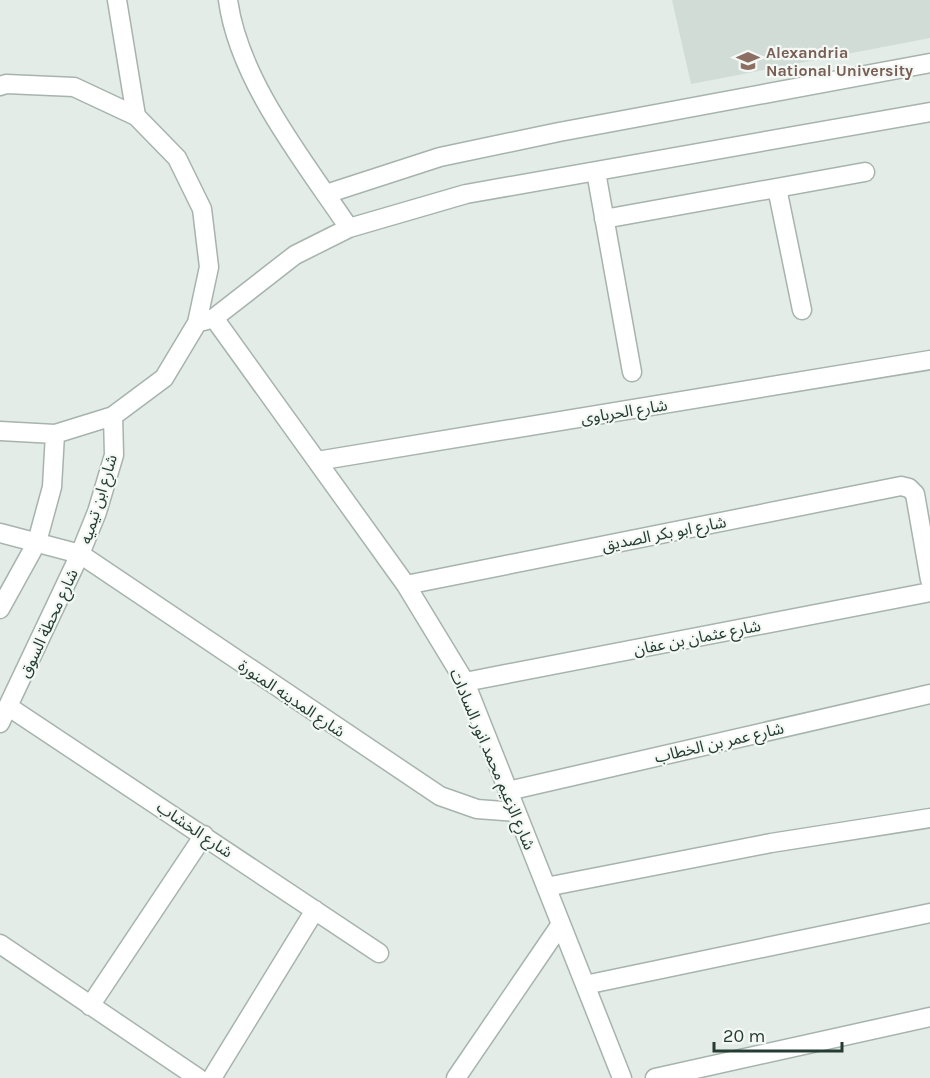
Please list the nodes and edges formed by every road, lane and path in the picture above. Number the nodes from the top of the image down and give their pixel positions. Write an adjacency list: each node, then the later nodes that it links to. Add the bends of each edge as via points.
1 (117, 0): 6 (street)
2 (228, 0): 10 (street, via 230,19 258,87 297,155)
3 (930, 63): 10 (street, via 451,155)
4 (0, 86): 6 (street, via 74,87)
5 (930, 112): 7 (street)
6 (136, 116): 14 (street, via 177,158 202,209 209,267)
7 (596, 172): 11 (street); 12 (street, via 466,194)
8 (865, 172): 9 (street)
9 (777, 188): 11 (street); 13 (street)
10 (326, 194): 12 (street)
11 (604, 219): 16 (street)
12 (349, 228): 14 (street, via 295,255)
13 (802, 310)
14 (206, 321): 17 (street, via 164,378); 20 (street, شارع الزعيم محمد انور السادات)
15 (930, 360): 20 (street, شارع الحرباوى)
16 (632, 372)
17 (113, 416): 19 (street); 23 (street, شارع ابن تيميه, via 114,455)
18 (0, 431): 19 (street)
19 (55, 434): 22 (street, via 52,487)
20 (317, 461): 25 (street, شارع الزعيم محمد انور السادات)
21 (0, 533): 22 (street, شارع المدينه المنورة)
22 (37, 542): 23 (street, شارع المدينه المنورة); 27 (street)
23 (80, 554): 30 (street, شارع محطة السوق); 33 (street, شارع المدينه المنورة, via 440,796 477,809)
24 (930, 580): 25 (street, شارع ابو بكر الصديق, via 915,498 912,491 901,486)
25 (406, 585): 28 (street, شارع الزعيم محمد انور السادات)
26 (930, 592): 28 (street, شارع عثمان بن عفان)
27 (0, 609)
28 (465, 681): 32 (street, شارع الزعيم محمد انور السادات)
29 (930, 694): 32 (street, شارع عمر بن الخطاب)
30 (9, 707): 31 (street, شارع محطة السوق); 35 (street, شارع الخشاب)
31 (0, 723)
32 (508, 791): 33 (street, شارع الزعيم محمد انور السادات)
33 (516, 812): 36 (street, شارع الزعيم محمد انور السادات)
34 (930, 818): 36 (street, via 771,843)
35 (204, 835): 37 (street, شارع الخشاب); 43 (street)
36 (546, 887): 39 (street, شارع الزعيم محمد انور السادات)
37 (315, 910): 41 (street, شارع الخشاب); 46 (street)
38 (930, 913): 42 (street)
39 (561, 924): 42 (street, شارع الزعيم محمد انور السادات); 47 (street)
40 (0, 944): 43 (street)
41 (379, 953)
42 (585, 985): 48 (street, شارع الزعيم محمد انور السادات)
43 (90, 1006): 45 (street)
44 (930, 1017): 49 (street)
45 (198, 1078)
46 (212, 1078)
47 (456, 1078)
48 (622, 1078)
49 (655, 1078)

